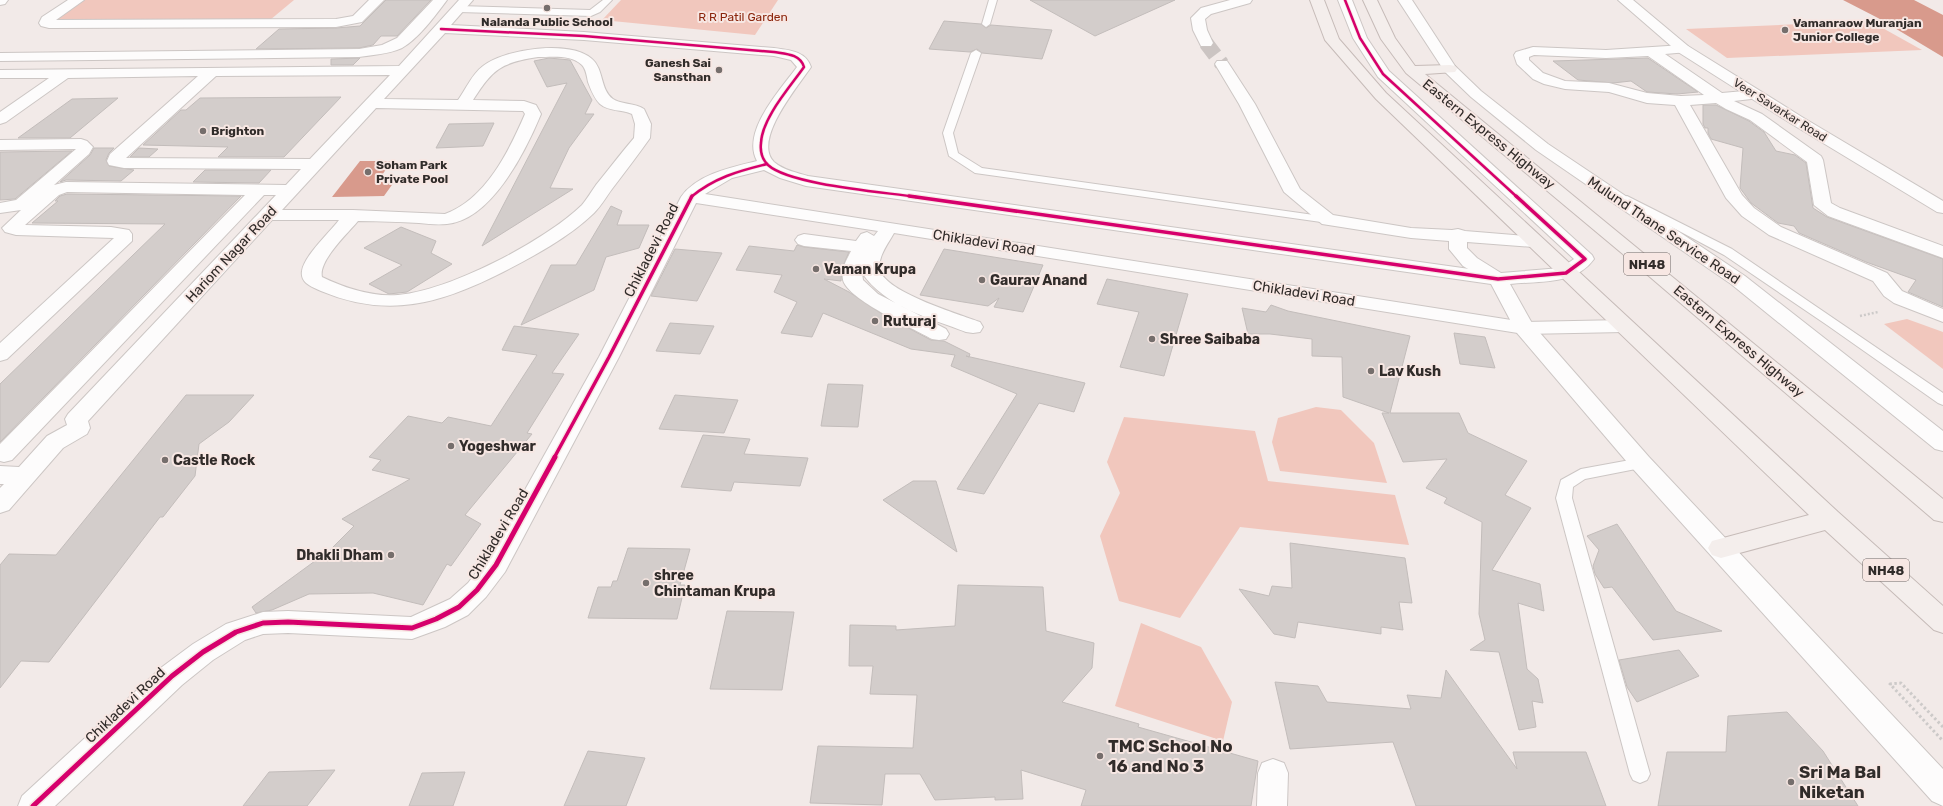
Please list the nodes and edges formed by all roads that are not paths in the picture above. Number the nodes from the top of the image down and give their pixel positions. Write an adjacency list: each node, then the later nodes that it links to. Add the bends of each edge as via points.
1 (76, 0): 15 (street, via 46,23)
2 (377, 0): 15 (street, via 361,16 345,22)
3 (440, 0): 22 (street, via 406,38 398,44 377,51)
4 (497, 0): 14 (lane)
5 (608, 0): 14 (lane, via 591,13)
6 (993, 0): 16 (lane)
7 (1245, 0): 18 (street, via 1206,11 1198,18)
8 (1317, 0): 56 (highway, NH48, via 1332,40 1381,96)
9 (1345, 0): 61 (street, via 1360,38 1383,74 1585,259)
10 (1370, 0): 27 (highway, Eastern Express Highway / NH48, via 1388,39)
11 (1405, 0): 25 (street, Mulund Thane Service Road)
12 (1625, 0): 19 (street, Veer Savarkar Road)
13 (462, 4): 14 (lane); 17 (street, Hariom Nagar Road)
14 (488, 10)
15 (211, 24): 22 (street)
16 (986, 24)
17 (441, 29): 26 (street, Hariom Nagar Road); 42 (street, via 584,36 774,52 799,58 804,67 769,118 759,143 760,154)
18 (1206, 43)
19 (1683, 49): 20 (street); 32 (street, Veer Savarkar Road)
20 (1651, 51): 35 (street); 36 (street, via 1606,54 1546,51 1524,52 1521,55 1522,61 1538,76 1565,86 1609,88 1647,98)
21 (976, 53): 51 (lane, via 948,133 953,154 979,170)
22 (172, 55): 23 (street); 29 (street)
23 (0, 57)
24 (1222, 64): 51 (street, via 1247,104 1293,192)
25 (1450, 69): 27 (highway); 43 (street, Mulund Thane Service Road, via 1488,104 1542,147)
26 (402, 70): 28 (street); 37 (street, Hariom Nagar Road)
27 (1411, 70): 79 (highway, Eastern Express Highway / NH48, via 1644,261)
28 (212, 72): 29 (street); 41 (street, via 115,161)
29 (150, 73): 31 (street)
30 (0, 74): 31 (street)
31 (64, 74): 33 (street)
32 (1755, 95): 35 (street); 48 (street, Veer Savarkar Road)
33 (30, 97): 34 (street); 39 (street)
34 (8, 98)
35 (1718, 98): 36 (street); 58 (street, via 1756,117 1815,160 1823,205 1827,208)
36 (1681, 101): 63 (street, via 1735,198 1748,212 1775,231 1880,277 1898,297)
37 (371, 103): 38 (street); 41 (street, Hariom Nagar Road)
38 (463, 104): 49 (street, via 524,106 533,110 525,134 510,161 480,201 459,216 447,219); 49 (street, via 488,69 506,60 535,54 572,54 587,62 606,102 639,112 643,124 642,138 585,212 555,234 507,262 457,286 425,297 398,301 372,300 343,293 313,280 311,272 314,262)
39 (0, 119)
40 (0, 145): 47 (street, via 81,144 85,147 22,204)
41 (315, 164): 45 (street, Hariom Nagar Road)
42 (767, 164): 46 (street, via 725,174 706,184); 62 (street, via 806,181)
43 (1587, 178): 71 (lane, via 1728,252); 74 (street, Mulund Thane Service Road, via 1738,280)
44 (259, 190): 45 (street); 52 (street); 70 (street, via 66,187 53,191 11,228 111,232 123,234 123,241)
45 (290, 190): 50 (street, Hariom Nagar Road)
46 (690, 197): 53 (street, Chikladevi Road); 86 (street, Chikladevi Road, via 564,442 496,565 477,590 458,607 412,628 288,622 263,623 236,632 203,652 172,676)
47 (0, 208)
48 (1943, 208)
49 (353, 215): 50 (street)
50 (262, 220): 52 (street); 60 (street, Hariom Nagar Road)
51 (1328, 220): 54 (street, via 1412,232)
52 (225, 224): 59 (street)
53 (882, 226): 57 (street); 67 (street, via 870,262 871,274 880,285 894,295); 68 (street, Chikladevi Road)
54 (1458, 234): 56 (street); 62 (street, via 1458,249 1470,262)
55 (804, 240): 57 (street)
56 (1533, 241): 61 (highway, NH48)
57 (863, 247): 69 (street, via 852,268 853,282 871,298)
58 (1943, 252)
59 (190, 261): 60 (street); 64 (street)
60 (223, 262): 65 (street, Hariom Nagar Road)
61 (1566, 273): 62 (street); 66 (highway, NH48)
62 (1498, 279): 68 (street)
63 (1943, 316)
64 (134, 320): 65 (street); 72 (street)
65 (169, 320): 73 (street, Hariom Nagar Road)
66 (1624, 326): 68 (street, Chikladevi Road); 80 (highway, NH48)
67 (972, 327)
68 (1524, 328): 75 (street)
69 (939, 334)
70 (0, 354)
71 (1943, 400)
72 (42, 415): 73 (street); 76 (street)
73 (78, 418): 77 (street, via 56,428 55,442)
74 (1943, 443)
75 (1641, 462): 81 (street); 84 (lane, via 1581,474 1566,484 1564,498)
76 (2, 465): 77 (street)
77 (26, 476): 78 (street)
78 (0, 504)
79 (1943, 513)
80 (1829, 518): 81 (highway); 82 (highway, NH48)
81 (1721, 548): 85 (street)
82 (1943, 622)
83 (1273, 773): 87 (street)
84 (1640, 774)
85 (1943, 791)
86 (33, 806)
87 (1272, 806)

